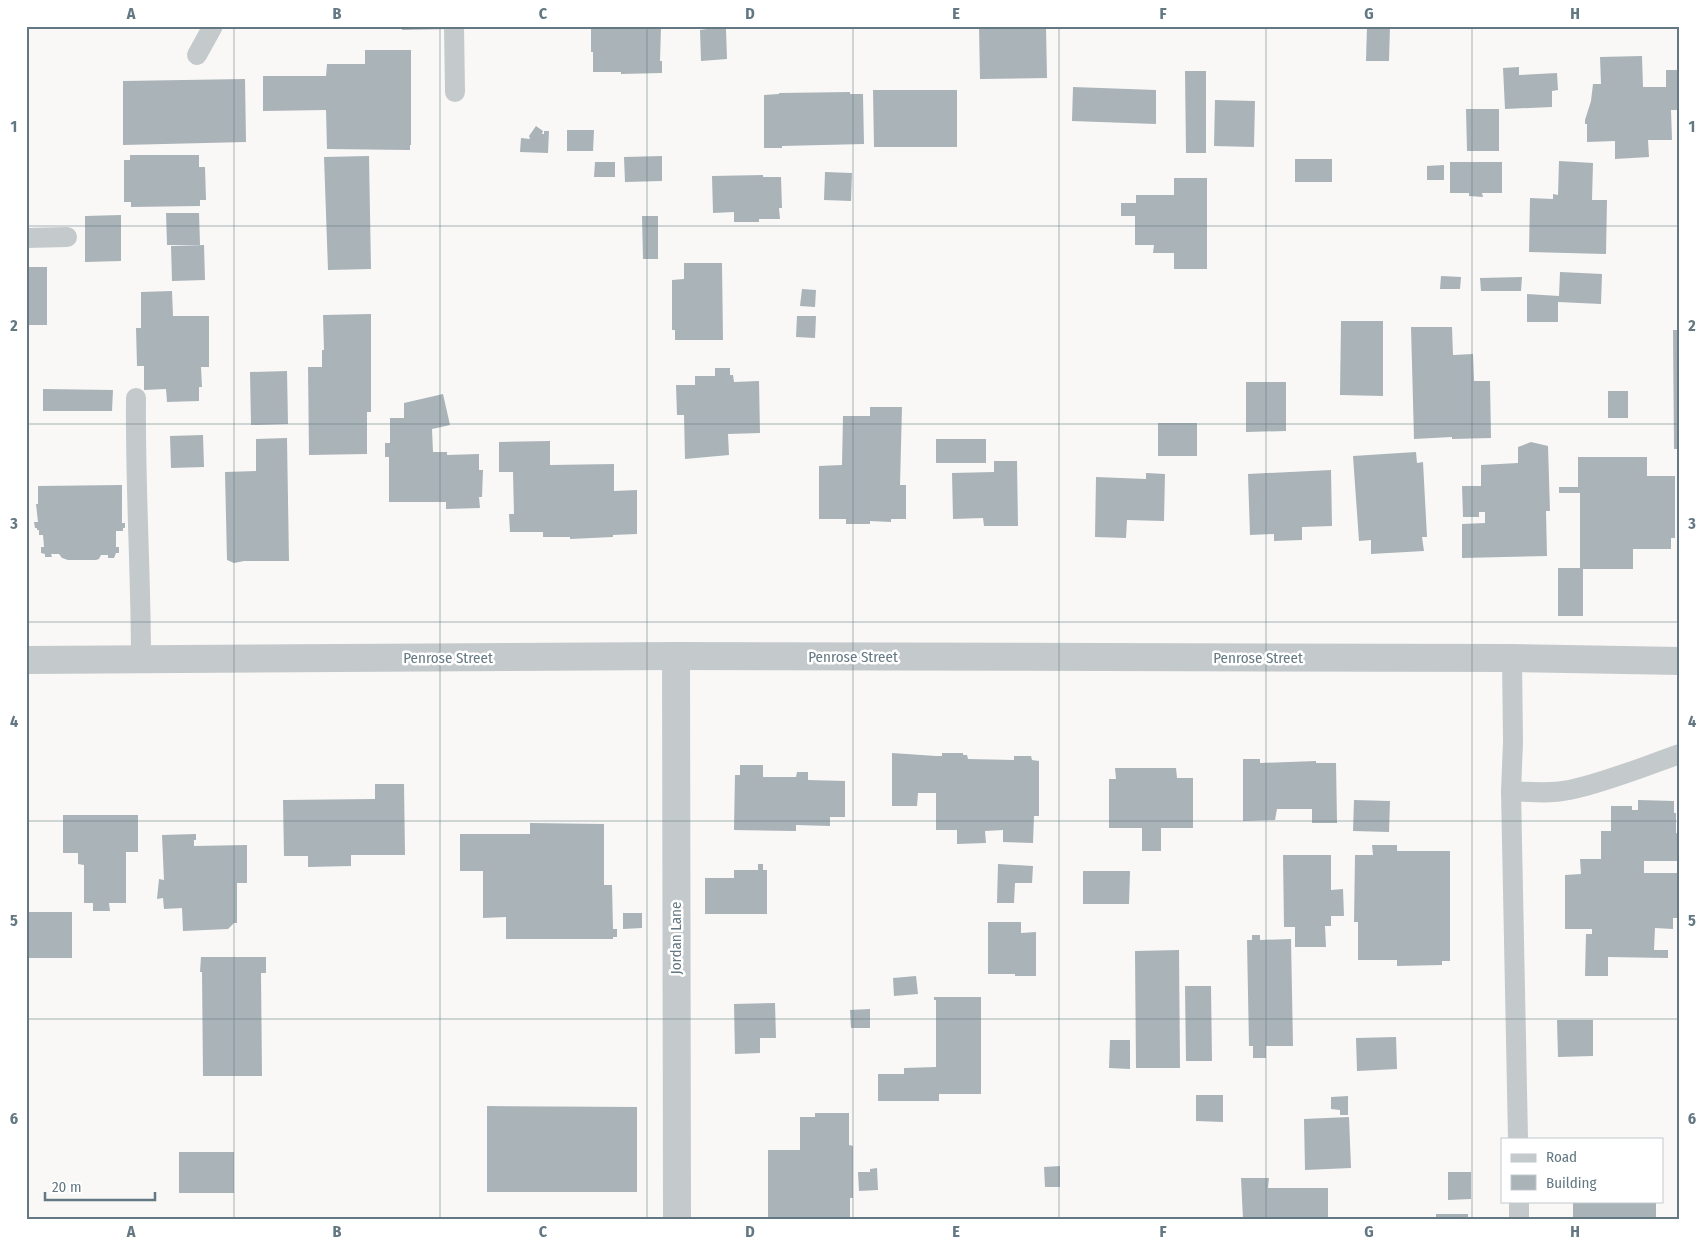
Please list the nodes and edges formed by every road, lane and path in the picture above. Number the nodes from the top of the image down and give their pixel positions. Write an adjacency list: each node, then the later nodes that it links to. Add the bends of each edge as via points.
1 (213, 26): 3 (lane)
2 (454, 26): 4 (lane)
3 (197, 55)
4 (455, 92)
5 (66, 237): 6 (lane)
6 (26, 238)
7 (136, 398): 11 (lane)
8 (676, 656): 9 (street, Penrose Street); 11 (street, Penrose Street); 17 (street, Jordan Lane)
9 (1512, 658): 12 (street, Penrose Street); 14 (lane)
10 (26, 660): 11 (street, Penrose Street)
11 (141, 660)
12 (1680, 661)
13 (1680, 754): 14 (lane, via 1568,790)
14 (1510, 791): 15 (lane)
15 (1518, 1138)
16 (1519, 1202): 18 (lane)
17 (676, 1219)
18 (1519, 1219)

